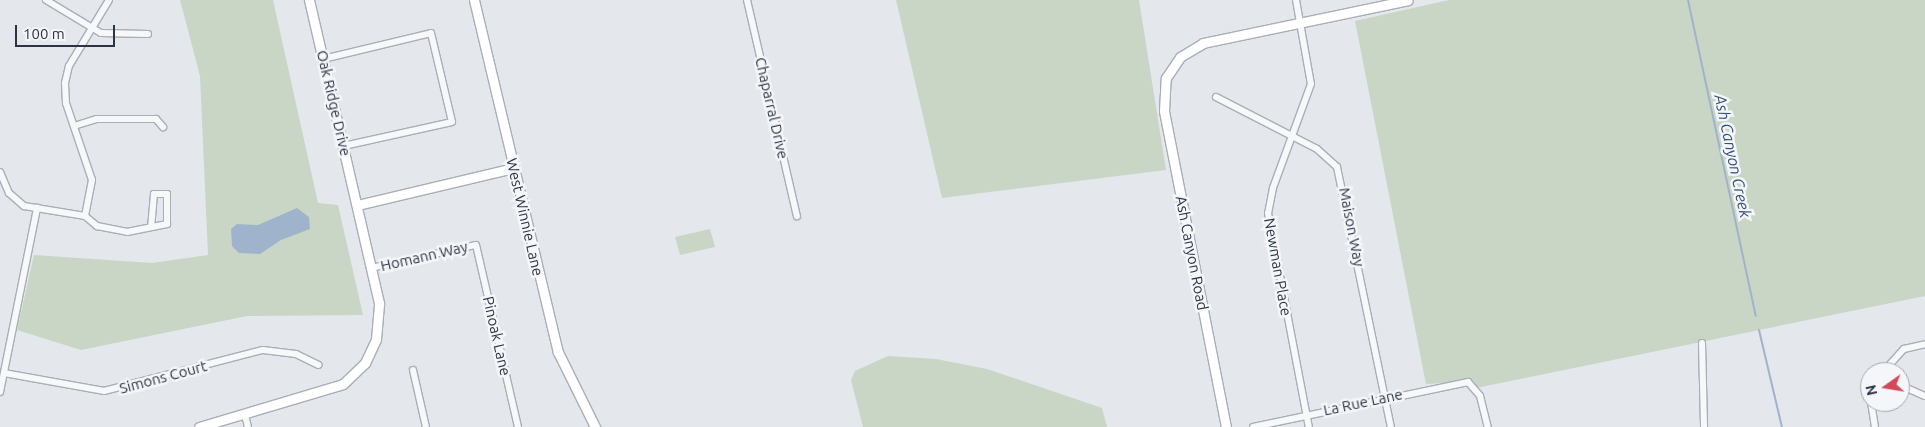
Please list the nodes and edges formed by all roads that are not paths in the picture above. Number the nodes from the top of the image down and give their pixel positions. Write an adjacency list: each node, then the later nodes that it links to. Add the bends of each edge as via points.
1 (46, 0): 9 (street)
2 (109, 0): 9 (street)
3 (310, 0): 11 (street, Oak Ridge Drive)
4 (474, 0): 17 (street, West Winnie Lane)
5 (746, 0): 22 (street, Chaparral Drive)
6 (1296, 0): 8 (street, Newman Place)
7 (1408, 0): 8 (street)
8 (1302, 22): 15 (street, Newman Place, via 1310,84); 44 (street, Ash Canyon Road, via 1203,43 1180,57 1166,78 1164,111)
9 (93, 28): 10 (street, via 108,34); 13 (street, via 69,66 65,84)
10 (148, 34)
11 (323, 60): 16 (street, Oak Ridge Drive); 16 (street, via 431,33 452,122)
12 (1216, 97): 15 (street, Maison Way)
13 (74, 126): 14 (street, via 97,119 156,119); 21 (street, via 92,180)
14 (162, 127)
15 (1292, 136): 35 (street, Maison Way, via 1326,155 1342,177); 38 (street, Newman Place, via 1268,213)
16 (344, 146): 19 (street, Oak Ridge Drive)
17 (513, 168): 19 (street); 43 (street, West Winnie Lane, via 558,352)
18 (0, 172): 20 (street, via 15,201)
19 (357, 205): 25 (street, Oak Ridge Drive)
20 (37, 208): 21 (street); 31 (street)
21 (85, 216): 23 (street, via 97,226 127,232)
22 (797, 216)
23 (151, 227): 23 (street, via 167,224 166,194 154,194)
24 (476, 244): 25 (street, Homann Way); 42 (street, Pinoak Lane)
25 (372, 268): 37 (street, Oak Ridge Drive, via 380,316 365,364 343,384 320,394)
26 (1702, 343): 49 (street)
27 (1925, 344): 28 (street, via 1904,349)
28 (1892, 362)
29 (318, 365): 31 (street, Simons Court, via 296,354 263,350 104,391)
30 (413, 370): 41 (street)
31 (4, 373): 33 (street)
32 (1910, 389): 34 (street)
33 (0, 392)
34 (1925, 396)
35 (1385, 397): 38 (street, La Rue Lane); 47 (street, Maison Way); 48 (street, La Rue Lane, via 1458,382 1473,384)
36 (1873, 412): 50 (street)
37 (245, 414): 39 (street, Oak Ridge Drive); 40 (street)
38 (1307, 415): 45 (street, La Rue Lane); 46 (street, Newman Place)
39 (199, 427)
40 (248, 427)
41 (426, 427)
42 (518, 427)
43 (595, 427)
44 (1226, 427)
45 (1253, 427)
46 (1309, 427)
47 (1391, 427)
48 (1488, 427)
49 (1704, 427)
50 (1875, 427)

